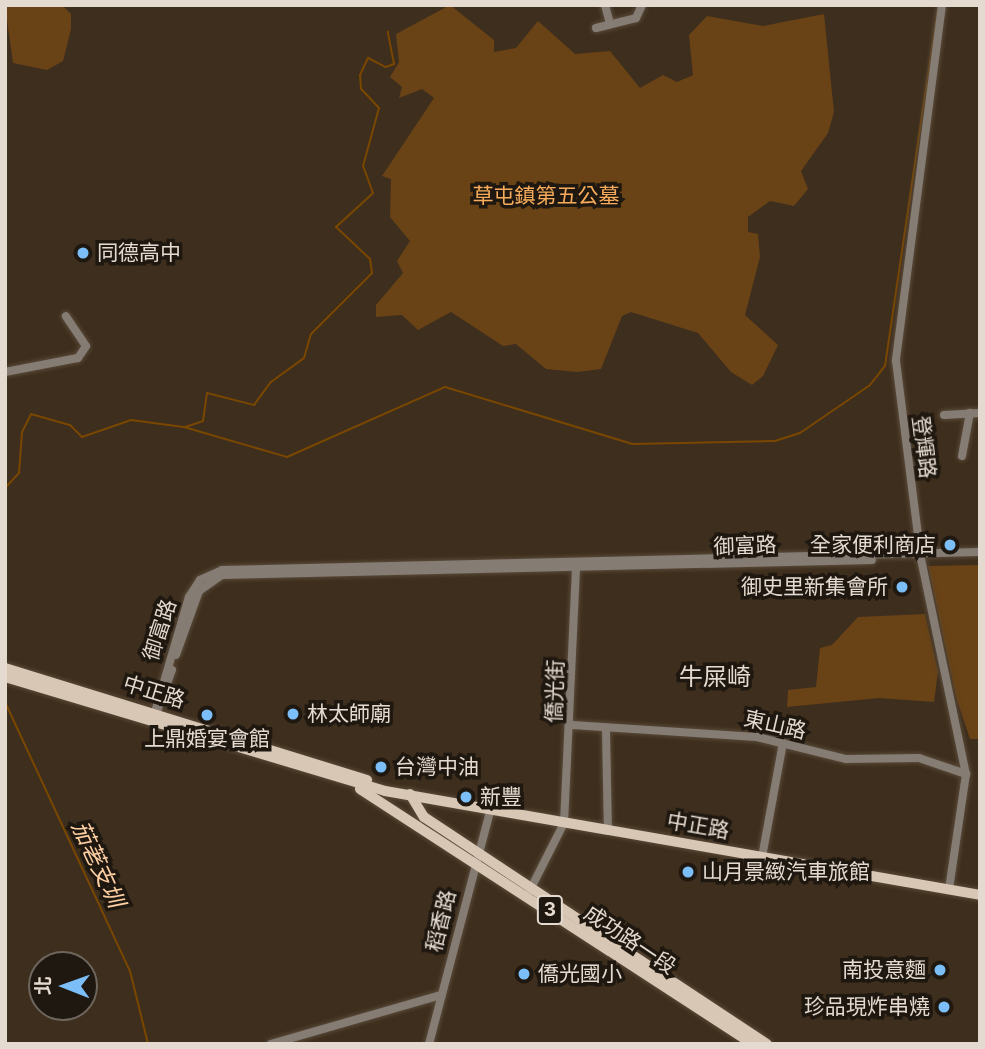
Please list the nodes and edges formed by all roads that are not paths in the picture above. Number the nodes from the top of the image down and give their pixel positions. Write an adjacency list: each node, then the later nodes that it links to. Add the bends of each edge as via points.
1 (605, 5): 4 (street)
2 (642, 5): 4 (street, via 636,18)
3 (942, 5): 13 (street, 登輝路, via 896,350)
4 (610, 24): 5 (street)
5 (596, 28)
6 (65, 316): 7 (street, via 86,346 78,358)
7 (5, 372)
8 (970, 413): 9 (street); 10 (street); 11 (street)
9 (980, 413)
10 (944, 415)
11 (961, 456)
12 (980, 552): 13 (street, 御富路)
13 (920, 557): 14 (street, 御富路); 15 (street, 御富路); 22 (street, 登輝路)
14 (980, 558)
15 (576, 564): 18 (street, 御富路, via 213,578 194,599); 19 (street, 僑光街)
16 (5, 668): 18 (main road, 中正路 / 3)
17 (5, 677): 18 (main road, 中正路 / 3)
18 (155, 715): 23 (main road, 中正路 / 3); 24 (main road, 中正路 / 3)
19 (572, 725): 20 (street, 東山路); 26 (street, 僑光街)
20 (606, 730): 21 (street, 東山路, via 721,732); 27 (street)
21 (783, 743): 22 (street, 東山路, via 846,759 919,758); 29 (street)
22 (966, 774): 30 (street, 登輝路)
23 (345, 780): 24 (main road, 中正路 / 3); 28 (main road, 成功路一段 / 3)
24 (410, 794): 25 (main road, 中正路); 28 (main road, 成功路一段 / 3, via 424,817)
25 (491, 808): 26 (main road, 中正路); 28 (street, 稻香路)
26 (564, 823): 27 (main road, 中正路); 31 (street)
27 (608, 830): 29 (main road, 中正路)
28 (476, 856): 31 (main road, 成功路一段 / 3); 33 (street, 稻香路)
29 (762, 857): 30 (main road, 中正路)
30 (949, 889): 32 (main road, 中正路)
31 (529, 891): 36 (main road, 成功路一段 / 3); 37 (main road, 成功路一段 / 3)
32 (980, 895)
33 (441, 995): 34 (street); 35 (street, 稻香路)
34 (271, 1044)
35 (429, 1044)
36 (752, 1044)
37 (767, 1044)

